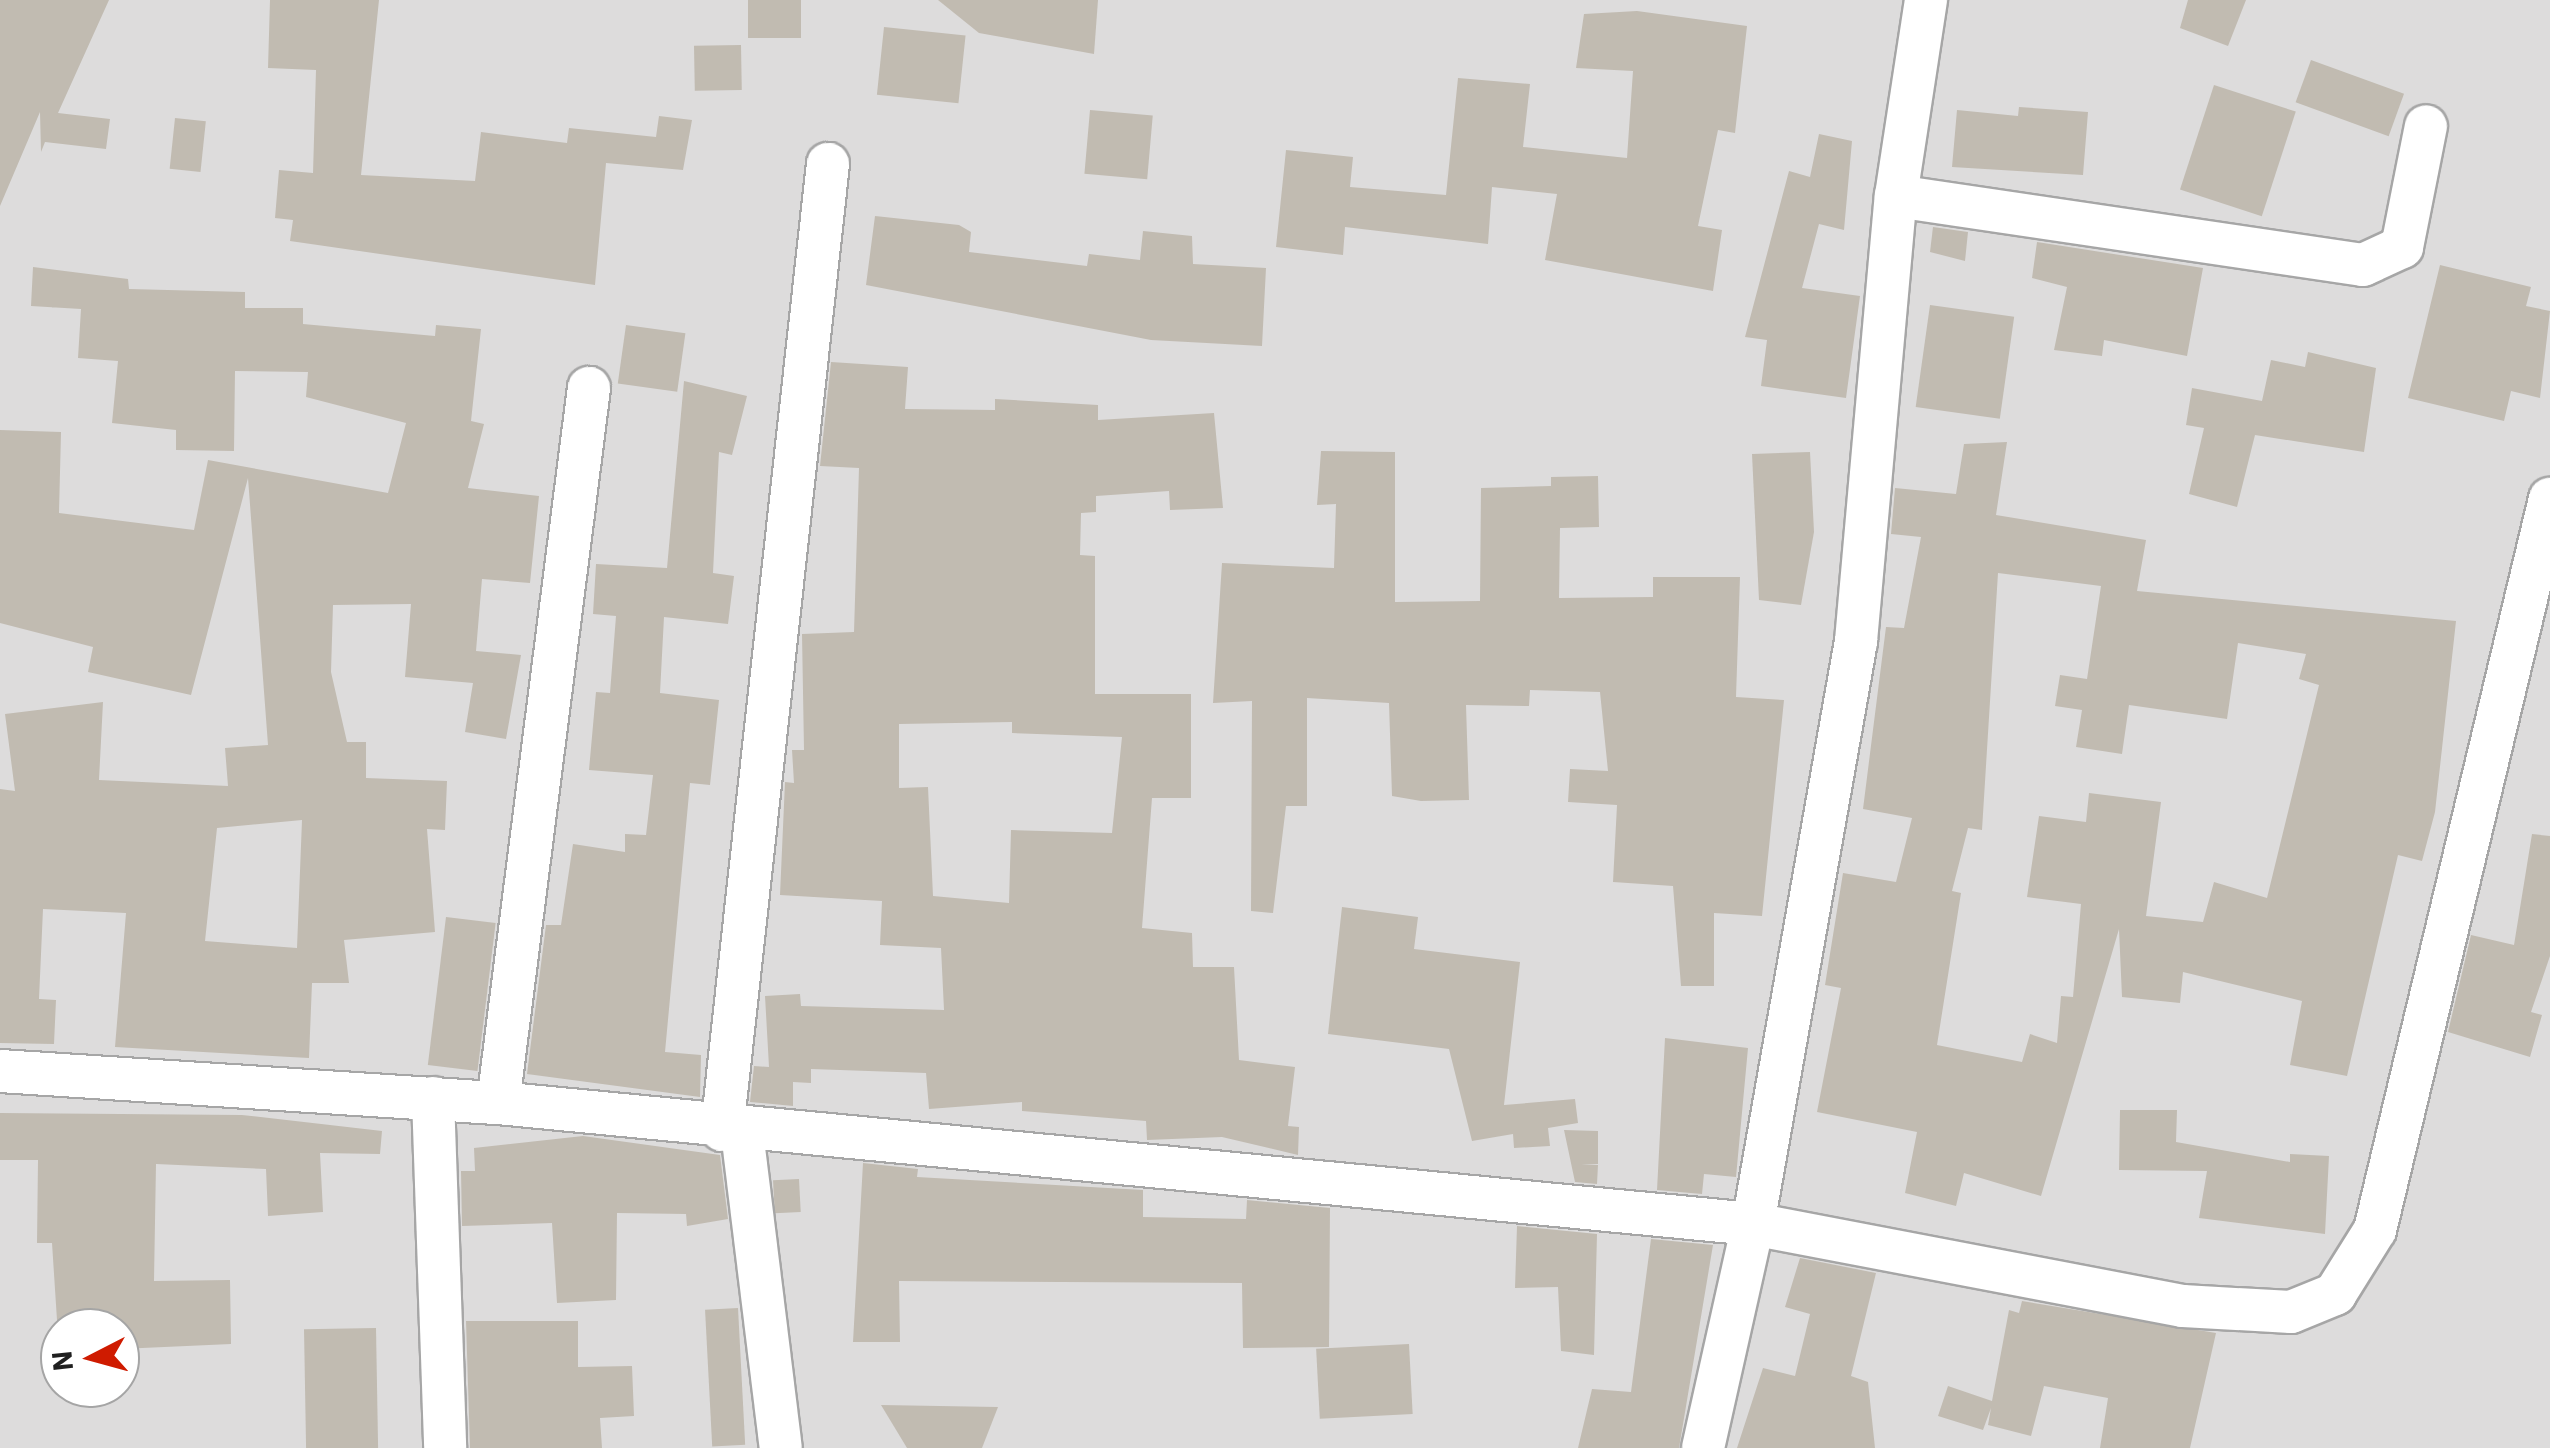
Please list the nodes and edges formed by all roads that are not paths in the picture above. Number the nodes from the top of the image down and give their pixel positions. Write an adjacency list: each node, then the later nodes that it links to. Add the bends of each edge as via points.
1 (1926, 0): 4 (street)
2 (2426, 126): 4 (street, via 2402,247 2363,265)
3 (828, 164): 10 (street)
4 (1896, 196): 11 (street, via 1856,640)
5 (589, 388): 9 (street)
6 (2550, 499): 11 (street, via 2406,1123 2375,1230 2335,1294 2291,1312 2182,1306)
7 (0, 1071): 8 (street)
8 (432, 1098): 9 (street); 12 (street)
9 (498, 1102): 10 (street)
10 (732, 1131): 11 (street); 13 (street)
11 (1753, 1224): 14 (street)
12 (444, 1448)
13 (781, 1448)
14 (1703, 1448)

